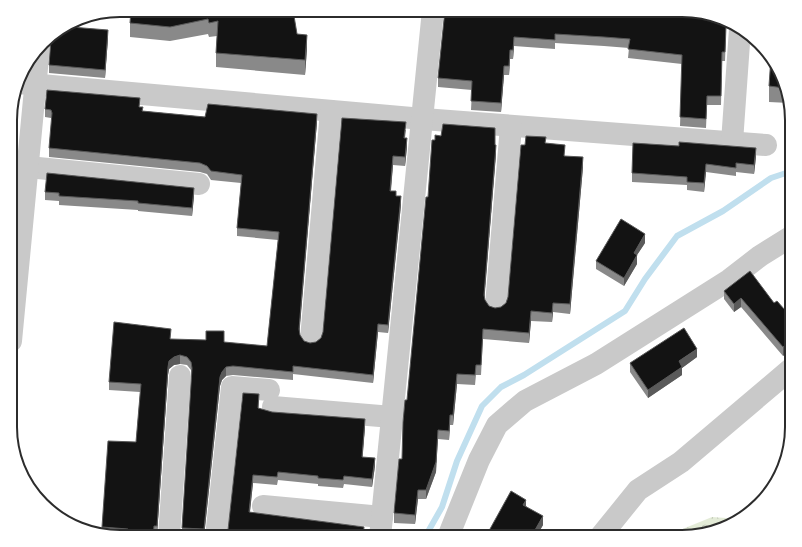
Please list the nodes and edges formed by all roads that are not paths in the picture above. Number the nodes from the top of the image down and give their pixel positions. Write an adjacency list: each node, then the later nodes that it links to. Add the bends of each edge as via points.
1 (432, 17): 6 (street)
2 (740, 35): 8 (street)
3 (34, 64): 4 (street)
4 (27, 84): 5 (street); 10 (street)
5 (331, 111): 6 (street); 15 (street)
6 (423, 119): 7 (street); 18 (street)
7 (511, 126): 8 (street); 14 (street)
8 (732, 142): 9 (street)
9 (766, 145)
10 (28, 167): 11 (street); 13 (street)
11 (199, 184)
12 (785, 240): 23 (street, via 729,280 596,364 525,401 497,425 479,460)
13 (17, 280)
14 (496, 305)
15 (311, 339)
16 (785, 374): 24 (street, via 681,462 638,490)
17 (180, 376): 21 (street)
18 (392, 417): 20 (street); 22 (street, via 271,398 232,387)
19 (263, 506): 20 (street)
20 (381, 527)
21 (169, 530)
22 (217, 530)
23 (451, 530)
24 (606, 530)

